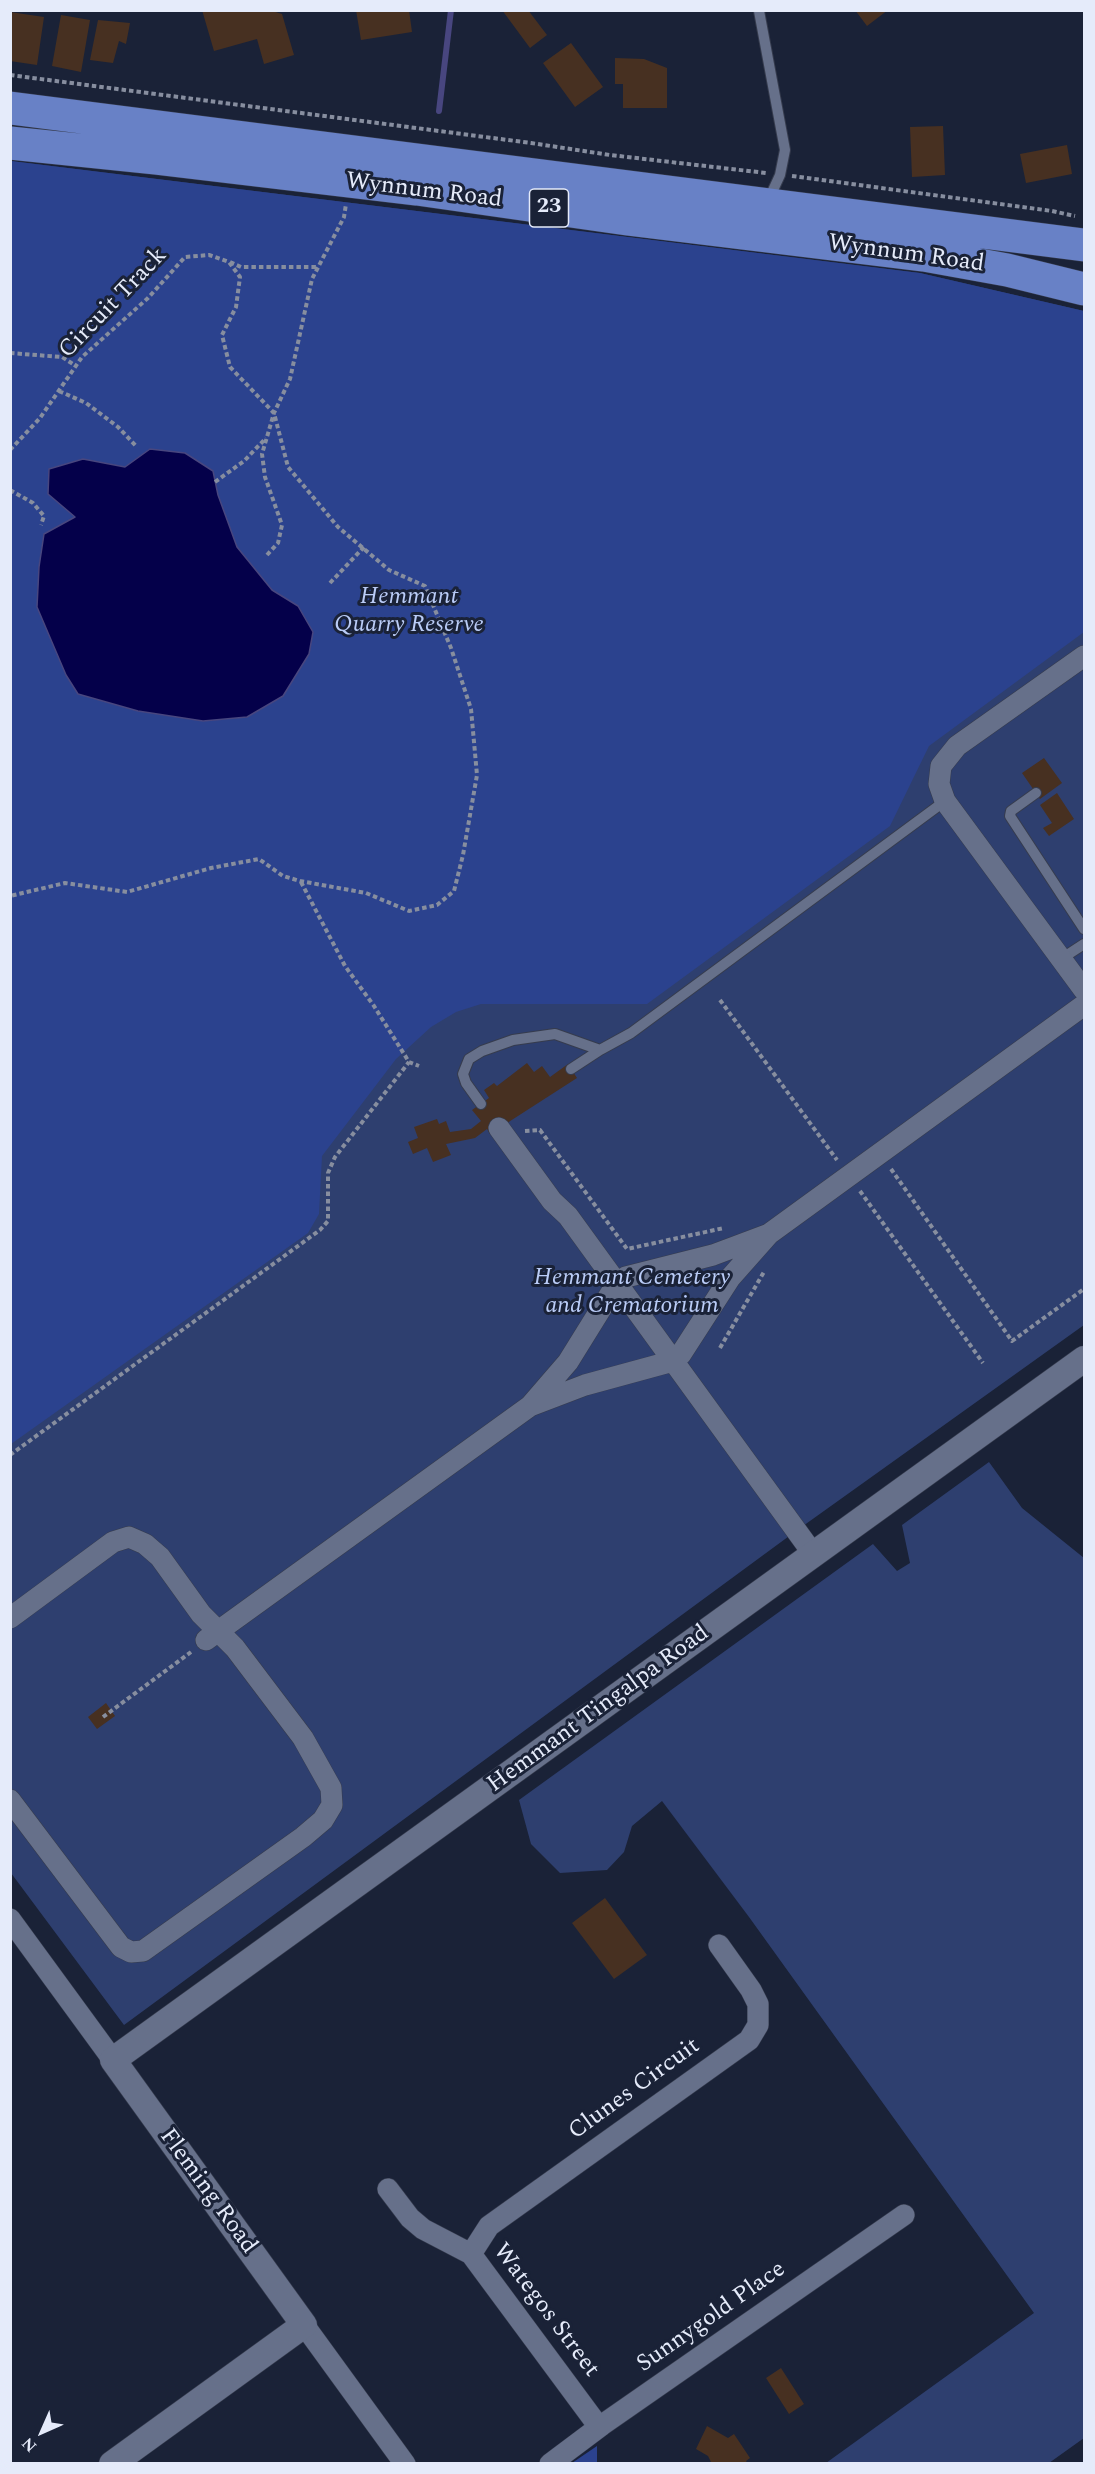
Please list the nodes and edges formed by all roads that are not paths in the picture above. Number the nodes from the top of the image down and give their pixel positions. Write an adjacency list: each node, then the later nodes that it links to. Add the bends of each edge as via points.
1 (759, 11): 4 (lane, via 785,150 780,175)
2 (10, 108): 4 (main road, Wynnum Road / 23)
3 (10, 143): 6 (main road, Wynnum Road / 23, via 924,255)
4 (766, 204): 5 (main road, Wynnum Road / 23)
5 (1084, 245)
6 (1084, 289)
7 (1084, 656): 9 (street, via 957,746 941,766 939,784)
8 (1036, 793): 10 (lane, via 1011,810 1010,816)
9 (945, 801): 12 (street); 15 (lane, via 631,1033)
10 (1084, 929)
11 (1084, 944): 12 (lane)
12 (1061, 959): 13 (street)
13 (1084, 990)
14 (1084, 1005): 19 (street, via 884,1166)
15 (600, 1050): 16 (lane); 17 (lane, via 555,1034 513,1040 482,1050 469,1059 463,1074)
16 (571, 1069)
17 (481, 1104)
18 (504, 1135): 22 (street)
19 (769, 1234): 20 (street); 21 (street)
20 (712, 1255): 21 (street); 22 (street, via 626,1277)
21 (730, 1278): 24 (street)
22 (617, 1283): 24 (street); 25 (street)
23 (1084, 1359): 28 (street, Hemmant Tingalpa Road)
24 (673, 1361): 26 (street); 28 (street)
25 (568, 1362): 26 (street); 27 (street)
26 (585, 1385): 27 (street)
27 (530, 1406): 30 (street)
28 (814, 1555): 34 (street, Hemmant Tingalpa Road)
29 (10, 1618): 30 (street, via 113,1542 129,1537 146,1544 160,1557)
30 (212, 1636): 31 (street, via 235,1648 303,1738 331,1788 332,1805 323,1820 303,1837 143,1951 131,1952 121,1947)
31 (10, 1800)
32 (10, 1919): 34 (street, Fleming Road)
33 (719, 1945): 37 (street, Clunes Circuit, via 758,2004 758,2025 749,2040 489,2226)
34 (113, 2061): 38 (street, Fleming Road)
35 (388, 2189): 37 (street, Wategos Street, via 423,2229)
36 (904, 2215): 39 (street, Sunnygold Place)
37 (471, 2254): 39 (street, Wategos Street)
38 (304, 2325): 40 (street); 41 (street, Fleming Road)
39 (599, 2427): 42 (street, Sunnygold Place)
40 (112, 2463)
41 (405, 2463)
42 (550, 2463)

